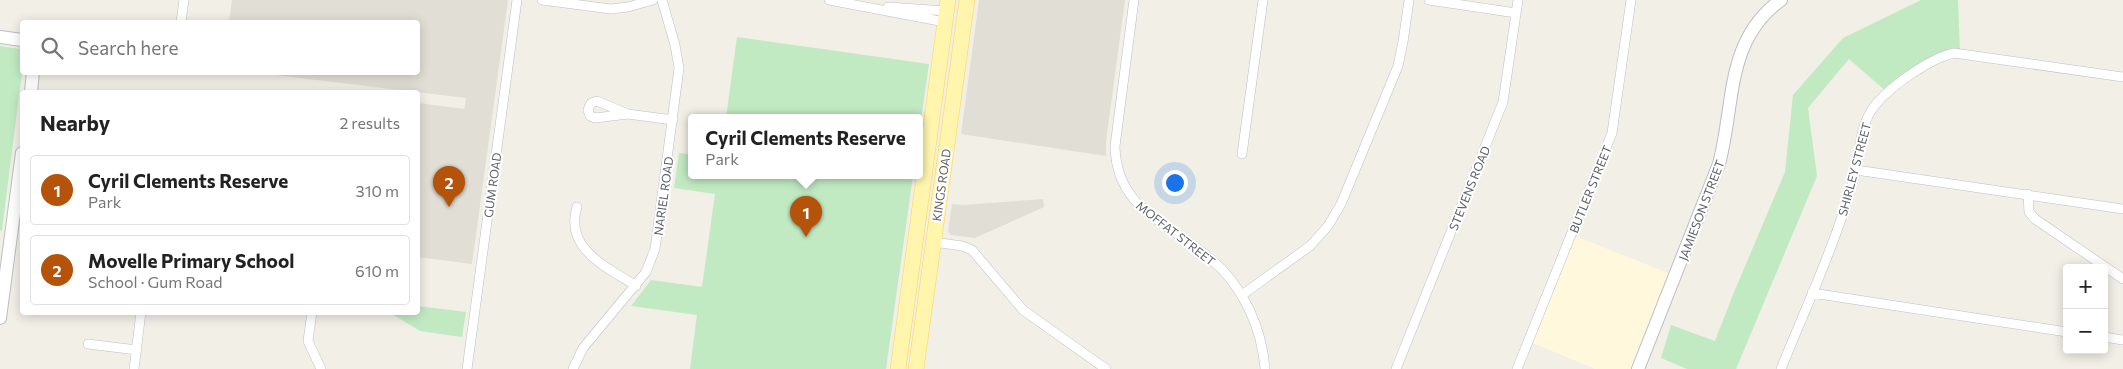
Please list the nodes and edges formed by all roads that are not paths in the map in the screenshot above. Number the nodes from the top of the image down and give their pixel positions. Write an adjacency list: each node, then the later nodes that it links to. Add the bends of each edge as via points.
1 (184, 0): 20 (street)
2 (517, 0): 51 (street, GUM ROAD)
3 (542, 0): 16 (street)
4 (653, 0): 16 (street, via 628,7)
5 (662, 0): 27 (street, NARIEL ROAD, via 679,68)
6 (829, 0): 15 (street)
7 (967, 0): 19 (main road, KINGS ROAD)
8 (1134, 0): 40 (street, MOFFAT STREET, via 1115,146 1120,178 1135,202 1211,259)
9 (1263, 0): 28 (street)
10 (1409, 0): 40 (street, via 1398,66 1341,204 1328,226 1310,246)
11 (1429, 0): 18 (street)
12 (1518, 0): 18 (street, STEVENS ROAD)
13 (1631, 0): 58 (street, BUTLER STREET, via 1612,133)
14 (1780, 0): 59 (street, JAMIESON STREET, via 1752,28 1739,54 1719,164)
15 (846, 1): 17 (street, via 865,6)
16 (612, 4)
17 (946, 11): 19 (main road); 34 (main road, KINGS ROAD)
18 (1516, 13): 57 (street, STEVENS ROAD, via 1503,102)
19 (964, 17): 35 (main road, KINGS ROAD)
20 (181, 20)
21 (0, 37): 22 (street)
22 (20, 40)
23 (34, 75): 25 (street)
24 (2123, 77): 30 (street, SHIRLEY STREET, via 1949,54 1899,83 1879,100 1863,130)
25 (31, 90)
26 (628, 114): 27 (street)
27 (673, 120): 38 (street, NARIEL ROAD, via 655,249 646,272)
28 (1242, 154)
29 (20, 164): 36 (street)
30 (1856, 170): 31 (street); 39 (street, SHIRLEY STREET, via 1839,226)
31 (2028, 194): 33 (street); 37 (street, via 2029,212 2035,220)
32 (577, 207): 38 (street, via 574,226 584,249)
33 (2123, 209)
34 (916, 240): 35 (main road); 53 (main road, KINGS ROAD)
35 (934, 242): 54 (main road, KINGS ROAD); 55 (street, via 972,250 1023,310)
36 (5, 244): 43 (street)
37 (2123, 279)
38 (636, 286): 52 (street, NARIEL ROAD, via 584,348)
39 (1812, 293): 44 (street); 60 (street, SHIRLEY STREET)
40 (1242, 295): 56 (street, MOFFAT STREET, via 1259,333)
41 (142, 315): 48 (street)
42 (312, 315): 50 (street, via 308,342)
43 (0, 318)
44 (2063, 331)
45 (2108, 338): 46 (street)
46 (2123, 340)
47 (88, 344): 48 (street)
48 (136, 350): 49 (street)
49 (134, 369)
50 (321, 369)
51 (467, 369)
52 (573, 369)
53 (898, 369)
54 (916, 369)
55 (1106, 369)
56 (1265, 369)
57 (1396, 369)
58 (1517, 369)
59 (1638, 369)
60 (1781, 369)

